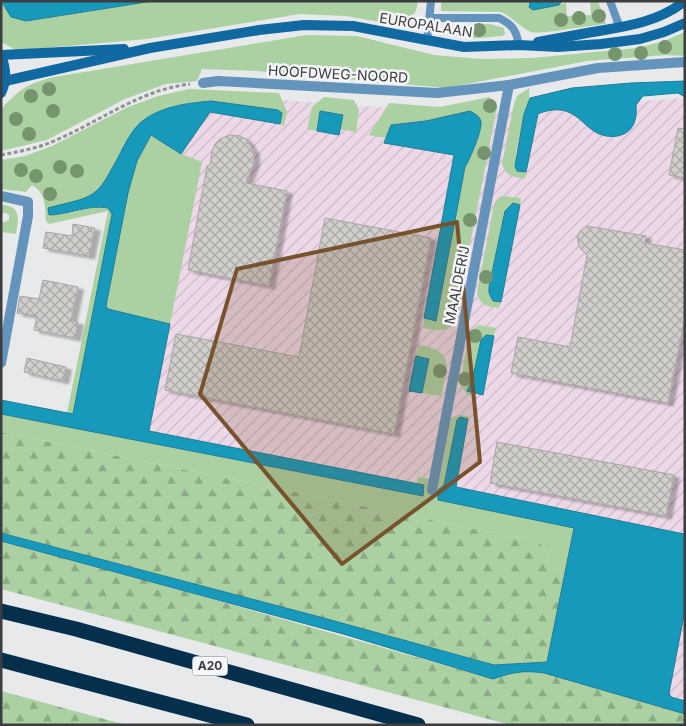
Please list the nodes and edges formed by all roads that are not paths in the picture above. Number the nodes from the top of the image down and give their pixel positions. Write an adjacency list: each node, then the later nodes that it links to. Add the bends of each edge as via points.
1 (431, 1): 4 (lane)
2 (610, 1): 6 (lane)
3 (685, 1): 6 (main road, EUROPALAAN, via 666,14)
4 (430, 18): 7 (lane); 8 (lane, via 499,18 516,32)
5 (685, 23): 8 (main road, EUROPALAAN, via 640,39 558,47)
6 (620, 28): 8 (main road, EUROPALAAN)
7 (427, 41): 8 (main road, EUROPALAAN, via 464,47); 9 (main road, EUROPALAAN, via 353,26 304,25)
8 (519, 45)
9 (150, 48): 10 (main road, EUROPALAAN); 12 (main road, EUROPALAAN)
10 (1, 55): 12 (main road)
11 (685, 62): 14 (street, HOOFDWEG-NOORD, via 598,68)
12 (5, 81): 15 (main road)
13 (203, 83): 14 (street, HOOFDWEG-NOORD, via 218,81 437,92)
14 (509, 85): 18 (street, MAALDERIJ)
15 (1, 93)
16 (1, 196): 17 (street, via 28,202)
17 (1, 363)
18 (432, 490)
19 (1, 611): 22 (highway, A20, via 76,628)
20 (1, 660): 21 (highway)
21 (247, 725)
22 (418, 725)

